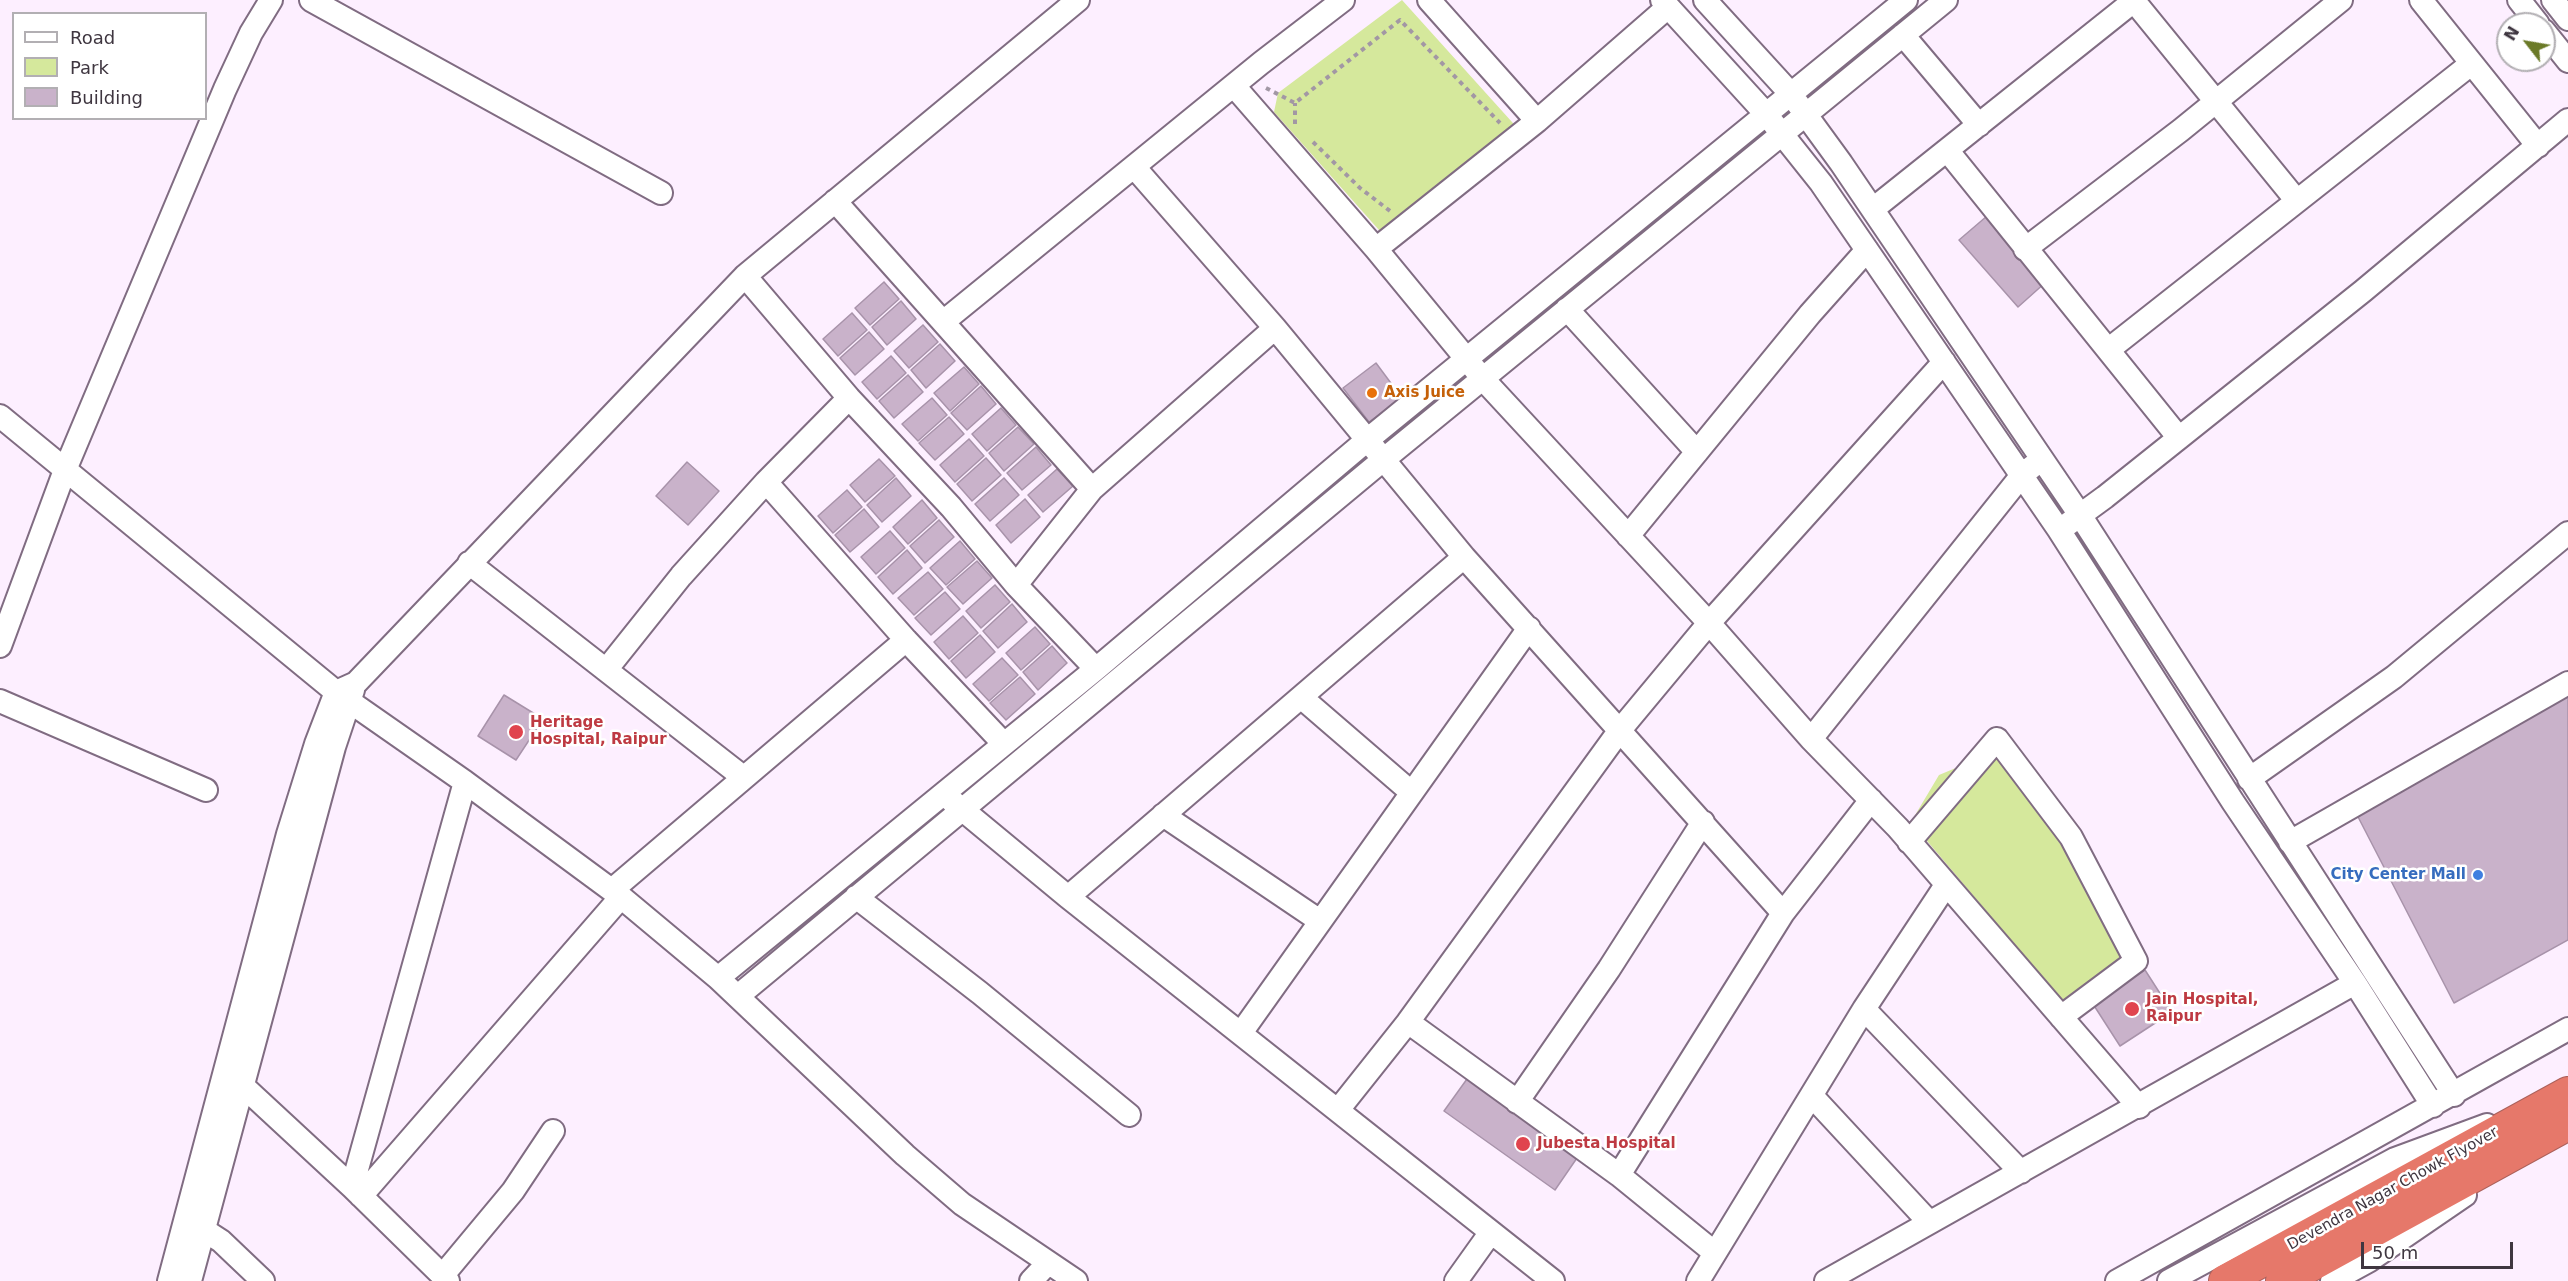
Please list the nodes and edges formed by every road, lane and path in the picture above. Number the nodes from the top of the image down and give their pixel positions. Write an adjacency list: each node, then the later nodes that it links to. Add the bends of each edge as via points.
1 (271, 0): 60 (street, via 225,89)
2 (311, 0): 37 (street)
3 (1078, 0): 38 (street)
4 (1343, 0): 21 (street)
5 (1429, 0): 28 (street)
6 (1705, 0): 22 (street)
7 (1906, 0): 22 (street)
8 (1946, 0): 17 (street)
9 (2135, 0): 23 (street); 29 (street)
10 (2341, 0): 23 (street)
11 (2421, 0): 20 (street)
12 (2519, 0): 15 (street)
13 (2553, 0): 16 (street)
14 (1665, 4): 26 (street); 28 (street)
15 (2528, 12)
16 (2568, 19)
17 (1903, 35): 25 (street); 29 (street)
18 (2556, 46): 19 (street)
19 (2568, 61)
20 (2471, 64): 34 (street); 39 (street)
21 (1239, 81): 24 (path); 36 (street); 42 (street)
22 (1790, 93): 25 (street); 26 (street)
23 (2216, 101): 39 (street); 43 (street)
24 (1295, 103): 30 (path, via 1400,20); 31 (path, via 1295,123)
25 (1806, 113): 32 (street); 40 (street)
26 (1766, 114): 32 (street); 50 (street)
27 (2568, 120): 34 (street)
28 (1538, 121): 42 (street)
29 (1979, 125): 35 (street)
30 (1503, 126)
31 (1303, 131)
32 (1782, 133): 44 (street); 46 (street)
33 (1311, 140): 41 (path, via 1360,188)
34 (2538, 146): 55 (street)
35 (1947, 150): 40 (street); 43 (street)
36 (1135, 168): 47 (street); 48 (street)
37 (662, 194)
38 (835, 201): 45 (street); 47 (street)
39 (2297, 201): 49 (street)
40 (1873, 209): 59 (street)
41 (1398, 218)
42 (1376, 249): 50 (street)
43 (2025, 249): 49 (street)
44 (1867, 250): 51 (street); 57 (street)
45 (745, 276): 53 (street); 69 (street)
46 (1567, 309): 52 (street); 57 (street)
47 (943, 322): 63 (street)
48 (1275, 328): 56 (street); 63 (street)
49 (2108, 350): 55 (street)
50 (1467, 360): 52 (street); 56 (street)
51 (1944, 362): 61 (street); 71 (street)
52 (1483, 379): 58 (street); 67 (street)
53 (849, 398): 62 (street); 70 (street, via 951,507)
54 (0, 416): 60 (street)
55 (2180, 438): 64 (street)
56 (1366, 441): 58 (street); 75 (street)
57 (1697, 452): 67 (street)
58 (1383, 460): 68 (street); 91 (street)
59 (2042, 460): 61 (street); 64 (street)
60 (65, 470): 74 (street); 78 (street)
61 (2022, 475): 65 (street); 82 (street)
62 (766, 482): 73 (street); 76 (street, via 681,576)
63 (1092, 489): 70 (street)
64 (2080, 515): 65 (street); 85 (street)
65 (2059, 530): 103 (street, via 2233,802)
66 (2568, 533): 85 (street, via 2394,677)
67 (1628, 536): 71 (street)
68 (1464, 556): 72 (street); 79 (street)
69 (468, 563): 76 (street); 78 (street)
70 (1016, 585): 75 (street)
71 (1708, 623): 81 (street); 82 (street)
72 (1528, 627): 81 (street); 88 (street)
73 (906, 640): 83 (street); 84 (street)
74 (0, 646)
75 (1096, 669): 83 (street)
76 (606, 670): 84 (street)
77 (2568, 683): 95 (street)
78 (347, 692): 86 (street); 110 (street, via 316,744 288,834)
79 (1302, 698): 88 (street); 92 (street)
80 (0, 701): 87 (street)
81 (1620, 730): 93 (street); 107 (street)
82 (1810, 739): 90 (street)
83 (1004, 744): 89 (street)
84 (743, 777): 97 (street)
85 (2249, 779): 95 (street)
86 (465, 782): 97 (street); 122 (street)
87 (206, 790)
88 (1411, 792): 101 (street)
89 (943, 795): 91 (street); 102 (street)
90 (1871, 800): 94 (street); 100 (street)
91 (963, 808): 98 (street); 99 (street)
92 (1163, 815): 99 (street); 101 (street)
93 (1703, 822): 100 (street); 113 (street)
94 (1909, 842): 96 (street); 106 (street, via 1997,739 2072,837 2136,961)
95 (2290, 842): 111 (street)
96 (1946, 885): 105 (street); 106 (street)
97 (616, 893): 102 (street); 122 (street)
98 (856, 897): 104 (street); 118 (street)
99 (1068, 897): 109 (street)
100 (1784, 913): 121 (street)
101 (1320, 921): 109 (street)
102 (718, 978): 104 (street)
103 (2355, 983): 114 (street); 116 (street)
104 (738, 996): 128 (street, via 905,1155 962,1204)
105 (1864, 1009): 112 (street); 120 (street)
106 (2061, 1017): 116 (street)
107 (1407, 1022): 113 (street); 117 (street)
108 (2568, 1029): 111 (street)
109 (1241, 1033): 117 (street)
110 (232, 1083): 122 (street); 125 (street)
111 (2454, 1095): 114 (street)
112 (1812, 1096): 124 (street); 127 (street)
113 (1518, 1102): 121 (street)
114 (2433, 1106): 139 (street)
115 (2567, 1106): 123 (highway, Devendra Nagar Chowk Flyover); 140 (street, via 2395,1159); 143 (street, via 2370,1260)
116 (2139, 1107): 120 (street)
117 (1338, 1110): 126 (street)
118 (1129, 1115)
119 (553, 1131): 129 (street)
120 (2021, 1172): 124 (street)
121 (1619, 1176): 127 (street)
122 (356, 1192): 129 (street)
123 (2400, 1201): 141 (highway, Devendra Nagar Chowk Flyover); 142 (highway, Devendra Nagar Chowk Flyover)
124 (1929, 1222): 138 (street)
125 (194, 1227): 130 (street); 131 (street); 132 (street, via 221,1241)
126 (1491, 1232): 135 (street); 136 (street)
127 (1715, 1253): 137 (street)
128 (1048, 1263): 133 (street); 134 (street)
129 (446, 1278)
130 (169, 1281)
131 (190, 1281)
132 (264, 1281)
133 (1031, 1281)
134 (1076, 1281)
135 (1456, 1281)
136 (1553, 1281)
137 (1698, 1281)
138 (1826, 1281)
139 (2117, 1281)
140 (2169, 1281)
141 (2226, 1281)
142 (2282, 1281)
143 (2332, 1281)

